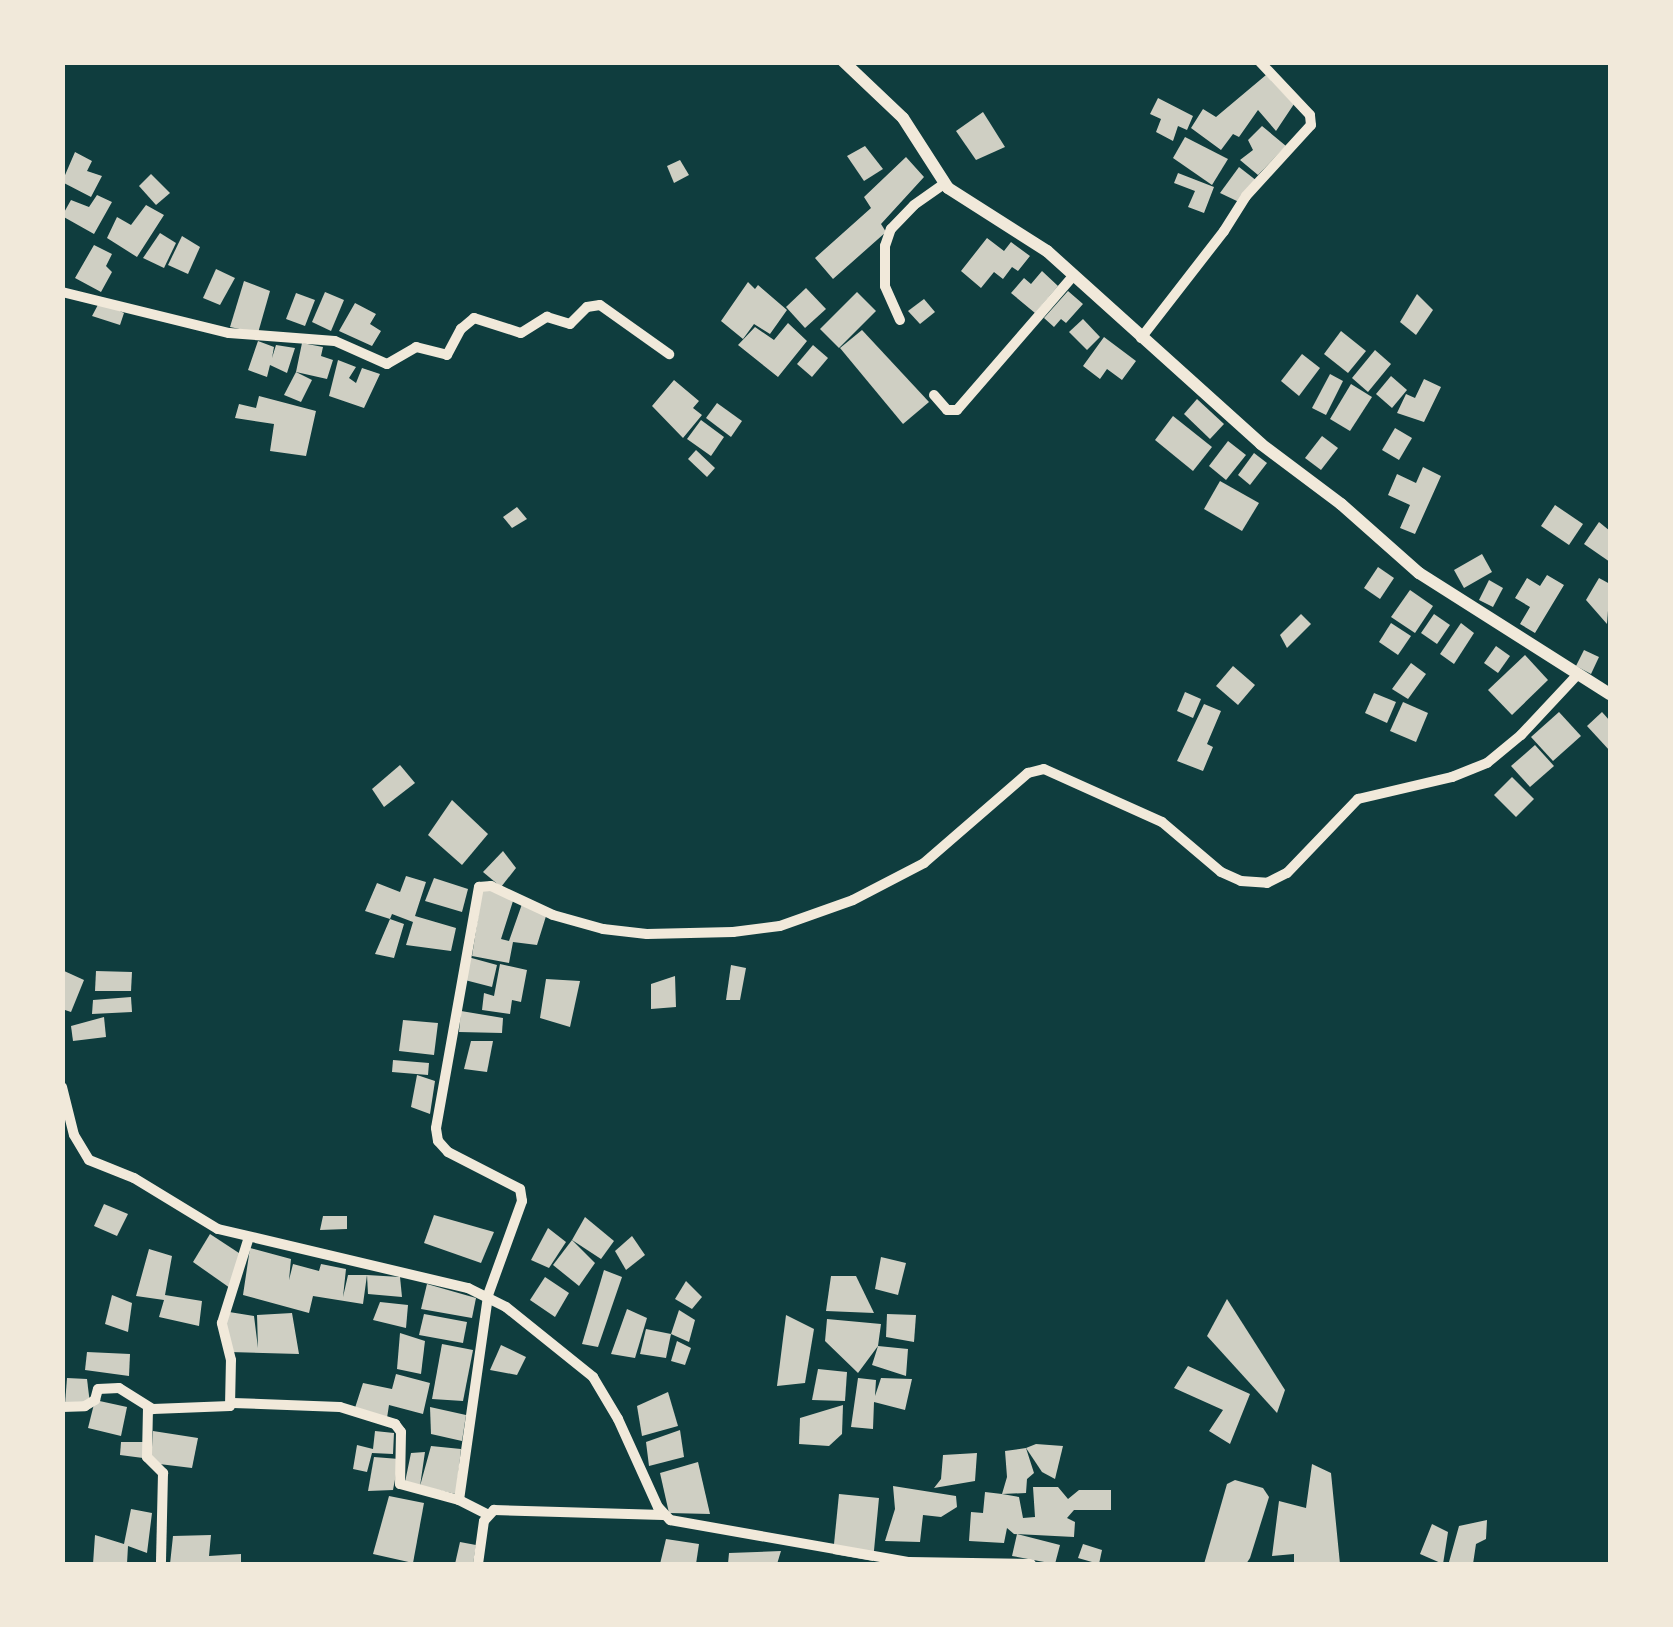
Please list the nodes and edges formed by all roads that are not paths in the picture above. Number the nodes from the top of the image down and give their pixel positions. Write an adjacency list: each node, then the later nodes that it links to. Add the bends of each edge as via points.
1 (844, 62): 3 (street, via 903,118)
2 (1260, 62): 7 (street, via 1311,124 1246,196)
3 (945, 183): 4 (street, via 1018,228); 6 (street, via 914,205 885,246 885,286)
4 (1073, 276): 7 (street); 9 (street, via 958,410 950,412)
5 (62, 292): 8 (street, via 230,334 335,342 388,364 416,347 447,355 474,318 521,333 547,317 570,324 587,307 600,305)
6 (900, 320)
7 (1141, 338): 10 (street, via 1420,572)
8 (669, 354)
9 (934, 396)
10 (1578, 674): 11 (street); 14 (street, via 1488,762 1358,799 1287,873 1266,882 1221,872 1162,822 1044,770 1028,772 924,863 852,900 780,926 647,934 603,928 553,915 483,884 475,895 436,1128 448,1152 520,1189 522,1201)
11 (1610, 694)
12 (62, 1086): 13 (street, via 88,1160)
13 (248, 1240): 14 (street); 15 (street, via 222,1323)
14 (488, 1294): 18 (street); 20 (street, via 593,1377)
15 (232, 1403): 17 (street); 18 (street, via 340,1407 395,1424 401,1432 398,1481)
16 (62, 1406): 17 (street, via 84,1406 98,1389 119,1388)
17 (148, 1408): 21 (street, via 148,1457 163,1473)
18 (459, 1500): 19 (street)
19 (487, 1514): 20 (street); 22 (street)
20 (663, 1515): 23 (street, via 909,1562)
21 (160, 1564)
22 (478, 1564)
23 (1022, 1564): 24 (street)
24 (1031, 1564)

